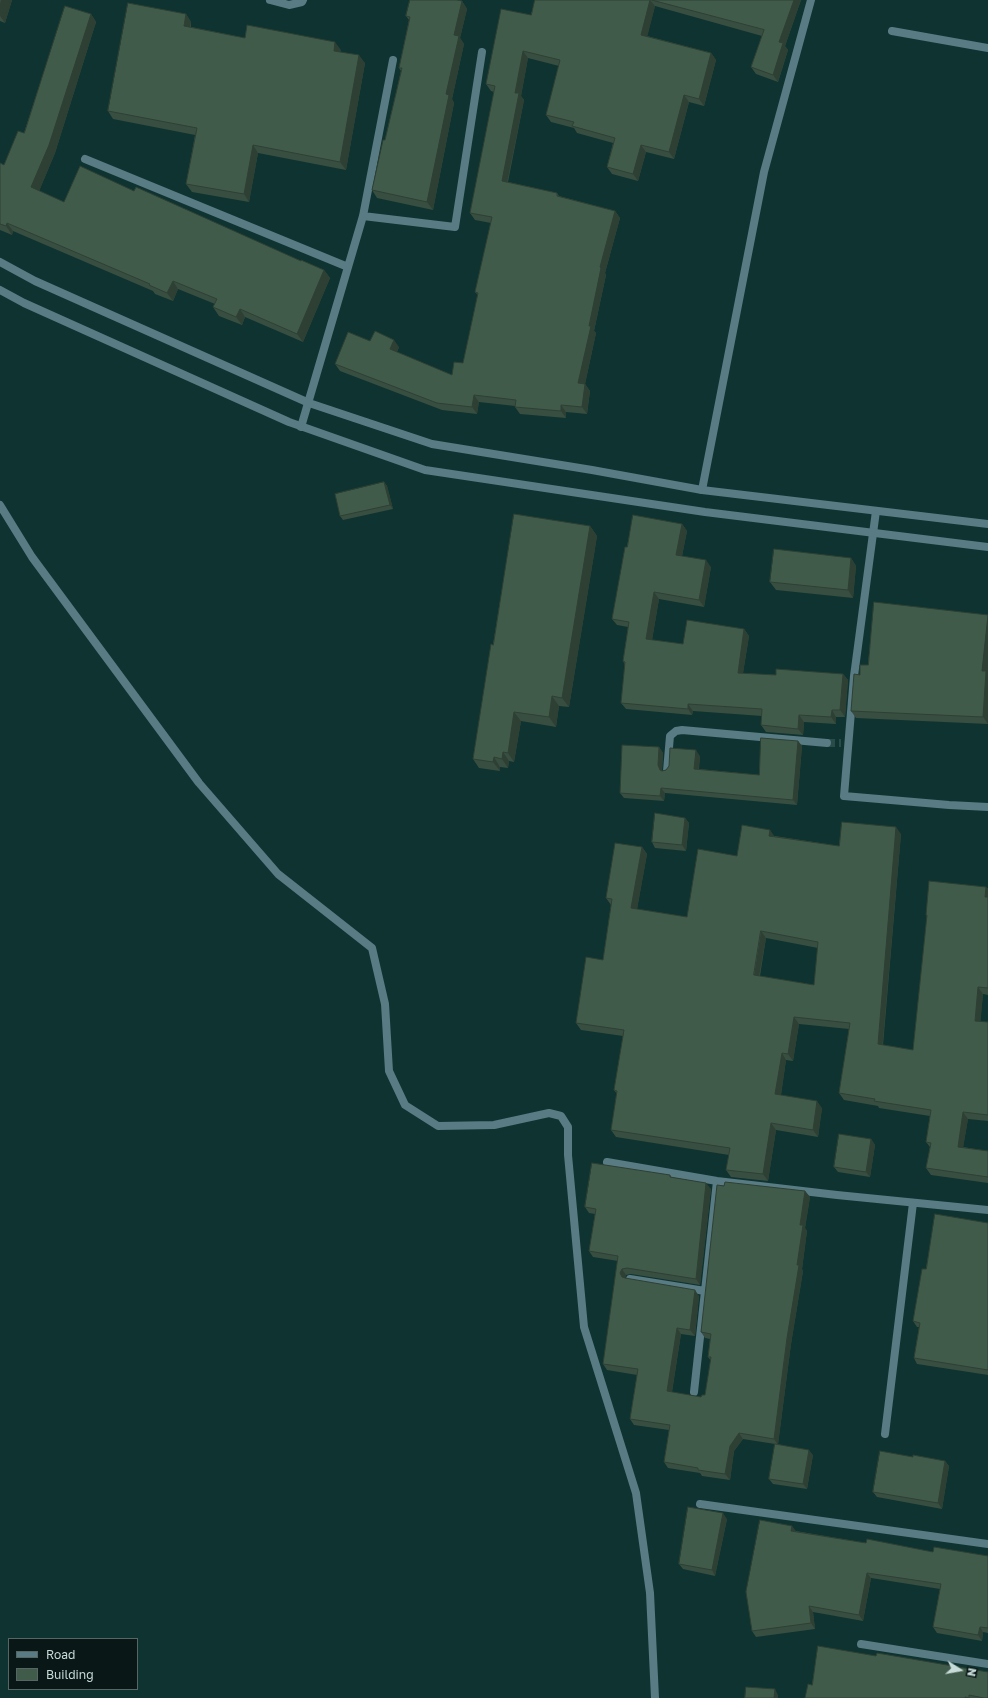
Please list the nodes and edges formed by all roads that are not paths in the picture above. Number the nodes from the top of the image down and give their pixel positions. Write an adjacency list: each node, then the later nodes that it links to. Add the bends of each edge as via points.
1 (270, 0): 2 (street, via 289,5)
2 (303, 0)
3 (811, 0): 15 (street, via 764,172)
4 (892, 31): 5 (street)
5 (988, 48)
6 (482, 52): 9 (street, via 454,227)
7 (393, 60): 9 (street)
8 (85, 159): 11 (street)
9 (363, 216): 11 (street)
10 (0, 262): 13 (street, via 34,281)
11 (348, 267): 13 (street)
12 (0, 290): 14 (street, via 38,310)
13 (309, 403): 14 (street); 15 (street, via 432,444)
14 (301, 427): 19 (street, via 425,470 705,512)
15 (702, 490): 17 (street)
16 (0, 505): 36 (street, via 32,557 199,783 278,874 372,948 385,1004 389,1071 404,1104 438,1126 494,1125 548,1112 561,1116 568,1127 568,1154 584,1327 636,1493 650,1593)
17 (876, 511): 18 (street); 19 (street)
18 (988, 524)
19 (874, 534): 20 (street); 23 (street, via 844,744 844,796)
20 (988, 547)
21 (827, 742): 22 (street, via 676,731 670,736)
22 (667, 771)
23 (988, 807)
24 (607, 1162): 25 (street)
25 (717, 1181): 26 (street); 29 (street)
26 (913, 1203): 27 (street); 31 (street)
27 (988, 1210)
28 (630, 1279): 29 (street)
29 (705, 1291): 30 (street)
30 (694, 1392)
31 (886, 1434)
32 (700, 1504): 33 (street)
33 (988, 1544)
34 (861, 1644): 35 (street)
35 (988, 1664)
36 (655, 1698)

